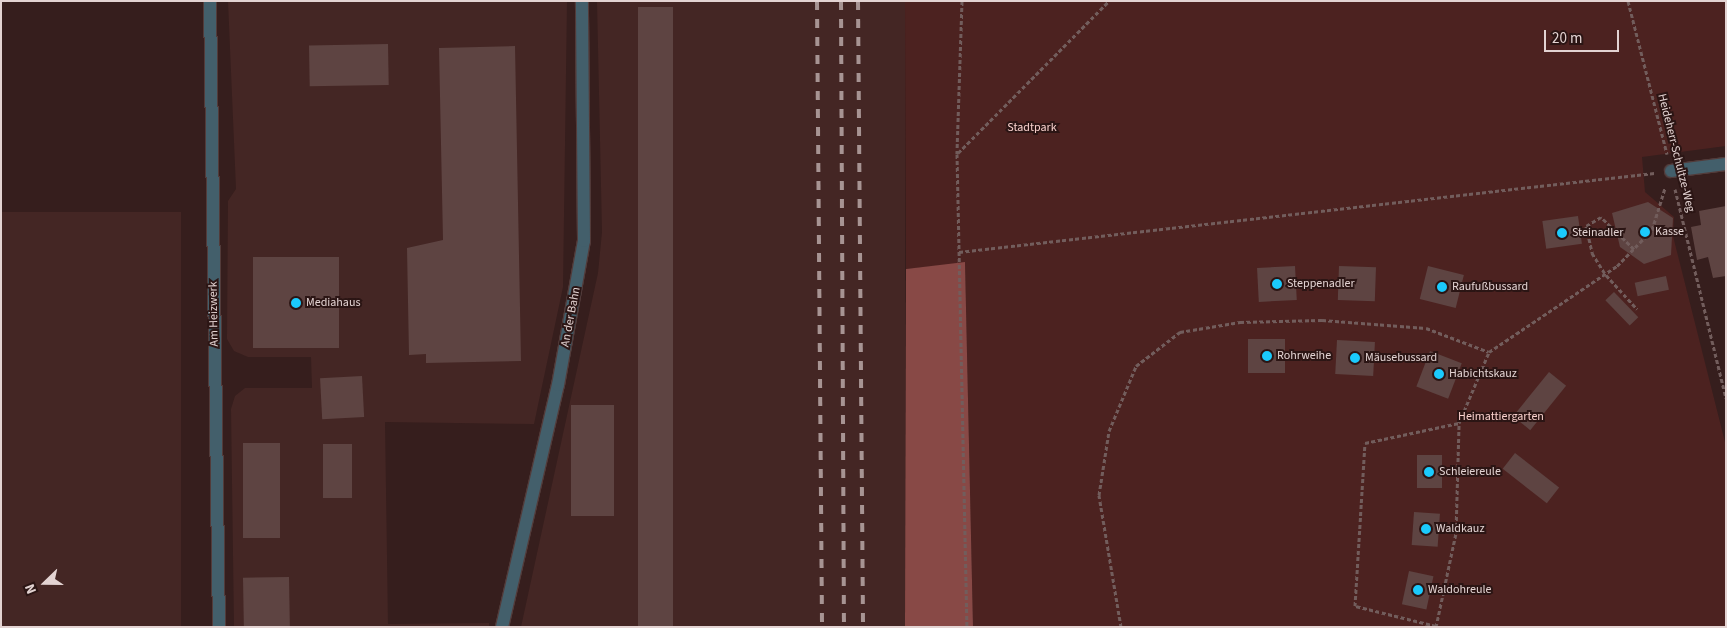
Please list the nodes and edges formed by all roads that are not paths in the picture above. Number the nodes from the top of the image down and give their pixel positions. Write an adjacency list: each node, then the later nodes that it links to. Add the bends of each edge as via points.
1 (210, 1): 5 (street, Am Heizwerk)
2 (582, 1): 6 (street, An der Bahn, via 583,250 558,384)
3 (1726, 164): 4 (street)
4 (1671, 171)
5 (219, 627)
6 (502, 627)

